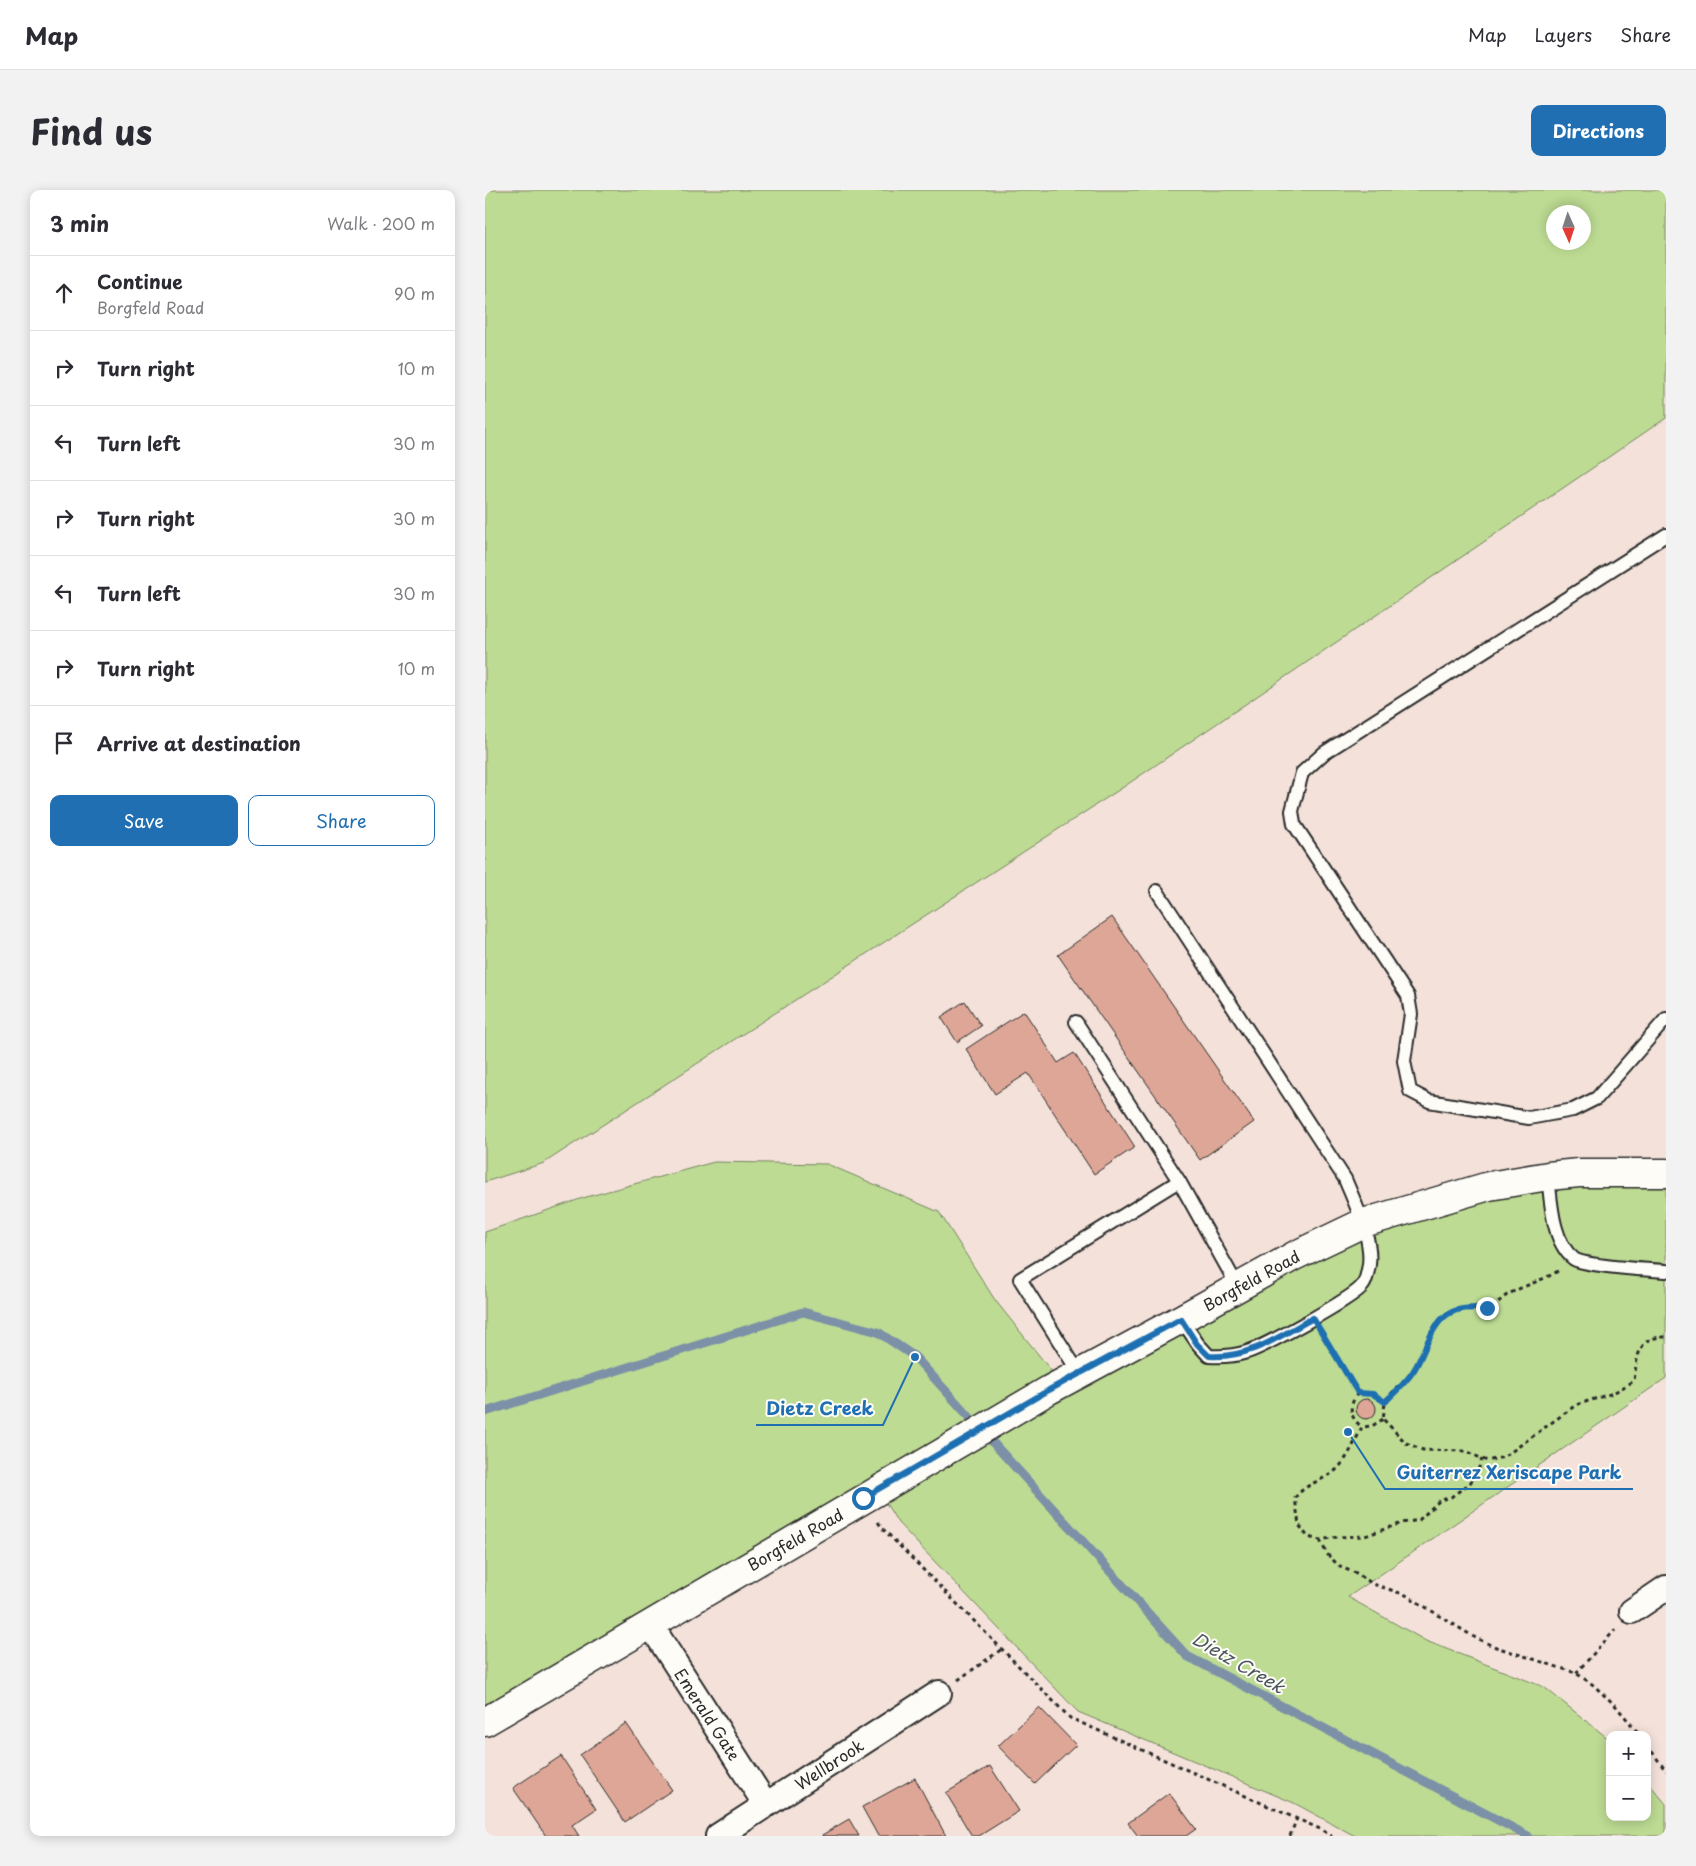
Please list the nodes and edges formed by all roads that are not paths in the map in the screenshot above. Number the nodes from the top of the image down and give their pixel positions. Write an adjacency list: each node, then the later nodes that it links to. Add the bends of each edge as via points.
1 (1666, 535): 3 (lane, via 1324,753 1302,773 1292,811 1294,824 1408,996 1411,1014 1404,1061 1410,1091 1429,1101 1529,1118 1573,1110 1597,1098)
2 (1157, 892): 8 (lane, via 1345,1178)
3 (1666, 1019)
4 (1076, 1022): 7 (lane)
5 (1666, 1173): 6 (street, Borgfeld Road)
6 (1548, 1176): 8 (street, Borgfeld Road, via 1489,1186); 9 (lane, via 1556,1229 1575,1260)
7 (1179, 1181): 10 (lane); 12 (lane, via 1020,1279)
8 (1363, 1223): 10 (street, Borgfeld Road); 11 (lane, via 1369,1256 1363,1285 1313,1318 1263,1345 1227,1357 1209,1356)
9 (1666, 1271)
10 (1238, 1287): 11 (street, Borgfeld Road)
11 (1181, 1319): 12 (street, Borgfeld Road)
12 (1079, 1373): 15 (street, Borgfeld Road)
13 (1666, 1588): 14 (street)
14 (1632, 1611)
15 (650, 1624): 17 (street, Borgfeld Road); 18 (street, Emerald Gate)
16 (939, 1693): 18 (street, Wellbrook)
17 (485, 1722)
18 (765, 1804): 19 (street, Wellbrook)
19 (718, 1836)

